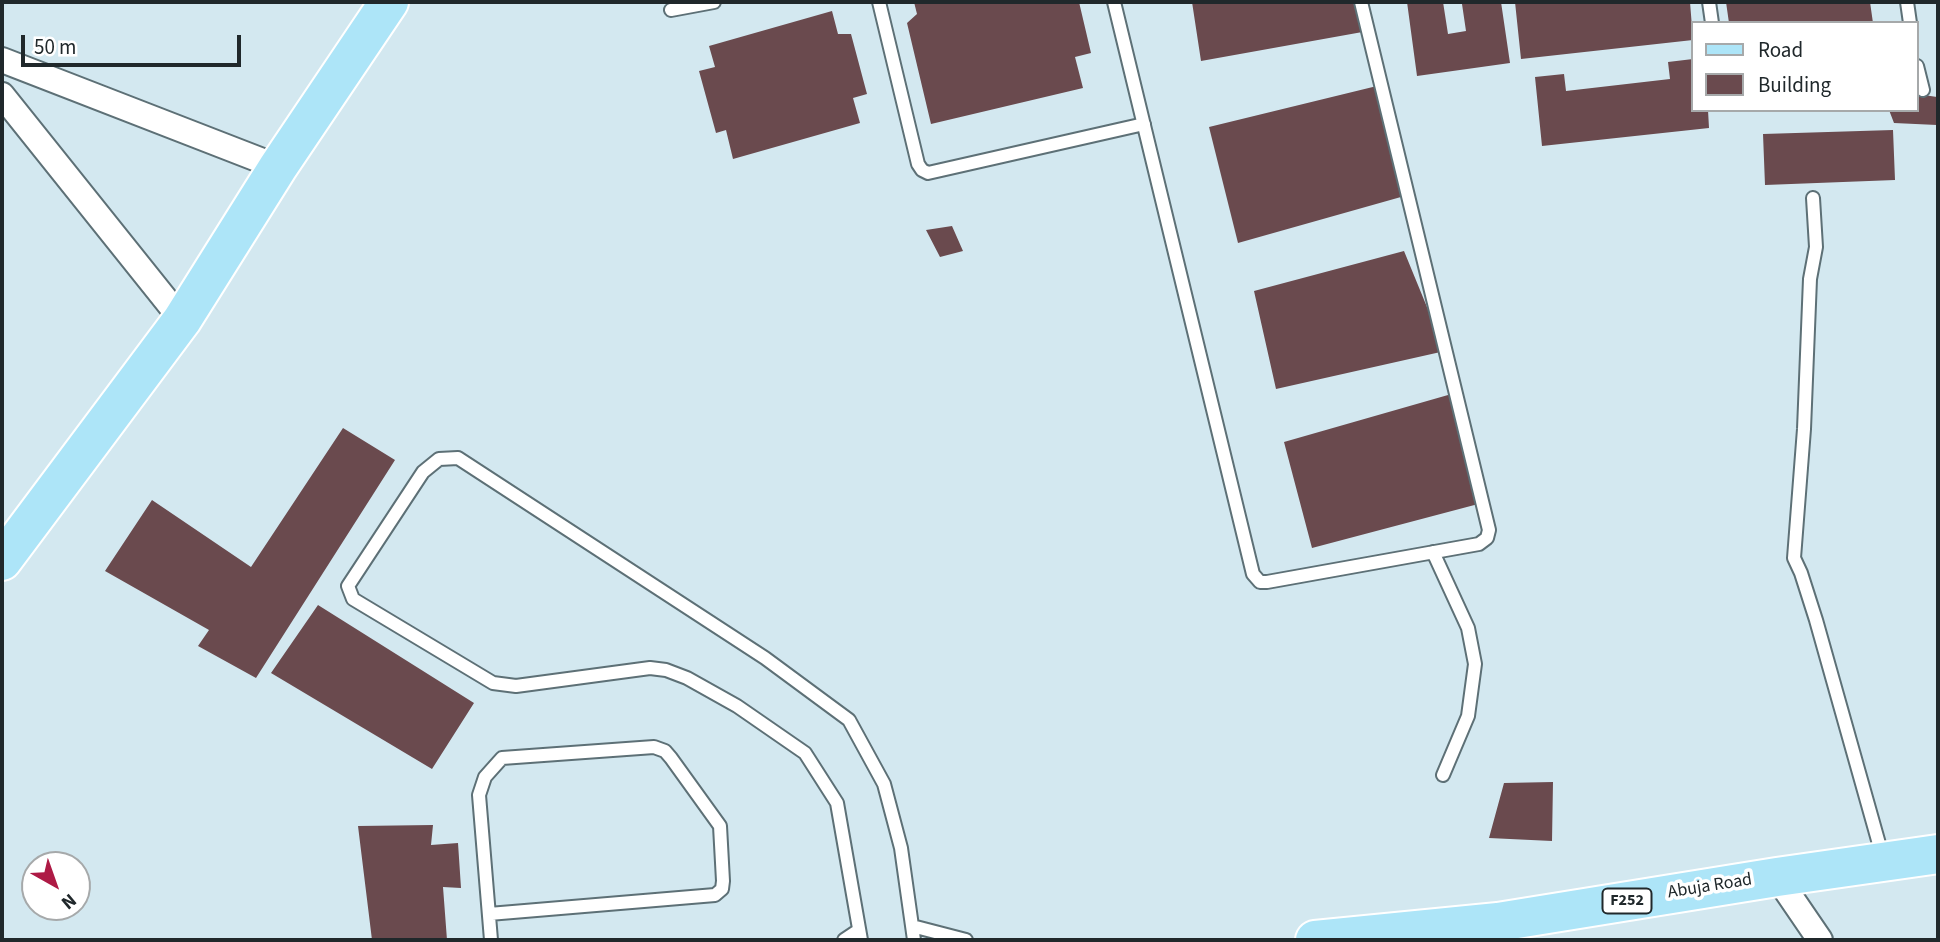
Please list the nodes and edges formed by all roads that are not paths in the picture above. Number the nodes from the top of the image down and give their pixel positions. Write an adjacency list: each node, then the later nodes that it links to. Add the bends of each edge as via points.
1 (389, 2): 16 (main road)
2 (714, 2): 8 (lane)
3 (879, 2): 15 (lane, via 918,164 928,173)
4 (1114, 2): 15 (lane)
5 (1361, 2): 19 (lane, via 1489,530 1479,544)
6 (1709, 2): 9 (lane)
7 (1907, 2): 10 (lane)
8 (671, 10)
9 (1712, 21)
10 (1910, 21)
11 (2, 60): 16 (street)
12 (1919, 74): 13 (lane)
13 (1923, 90)
14 (2, 95): 18 (street)
15 (1144, 124): 19 (lane, via 1253,574 1267,582)
16 (278, 167): 18 (main road)
17 (1813, 198): 23 (lane, via 1816,247 1810,279 1794,558)
18 (182, 320): 20 (main road)
19 (1433, 552): 21 (lane, via 1468,628 1475,664 1468,716)
20 (2, 561)
21 (1443, 775)
22 (1938, 854): 23 (main road, Abuja Road / F252)
23 (1884, 862): 24 (main road, Abuja Road / F252)
24 (1777, 877): 32 (main road, Abuja Road / F252, via 1499,926); 33 (street)
25 (489, 914): 25 (lane, via 479,795 485,778 502,758 654,747 671,758 720,826 723,881 715,895); 28 (lane)
26 (912, 926): 27 (lane, via 901,848 884,784 849,720 765,659 458,458 439,459 423,472 348,586 353,599 493,683 516,686 650,668 687,678 737,706 805,753 837,803); 30 (lane); 31 (lane)
27 (860, 935): 29 (lane)
28 (491, 940)
29 (844, 940)
30 (914, 940)
31 (966, 940)
32 (1325, 940)
33 (1820, 940)

